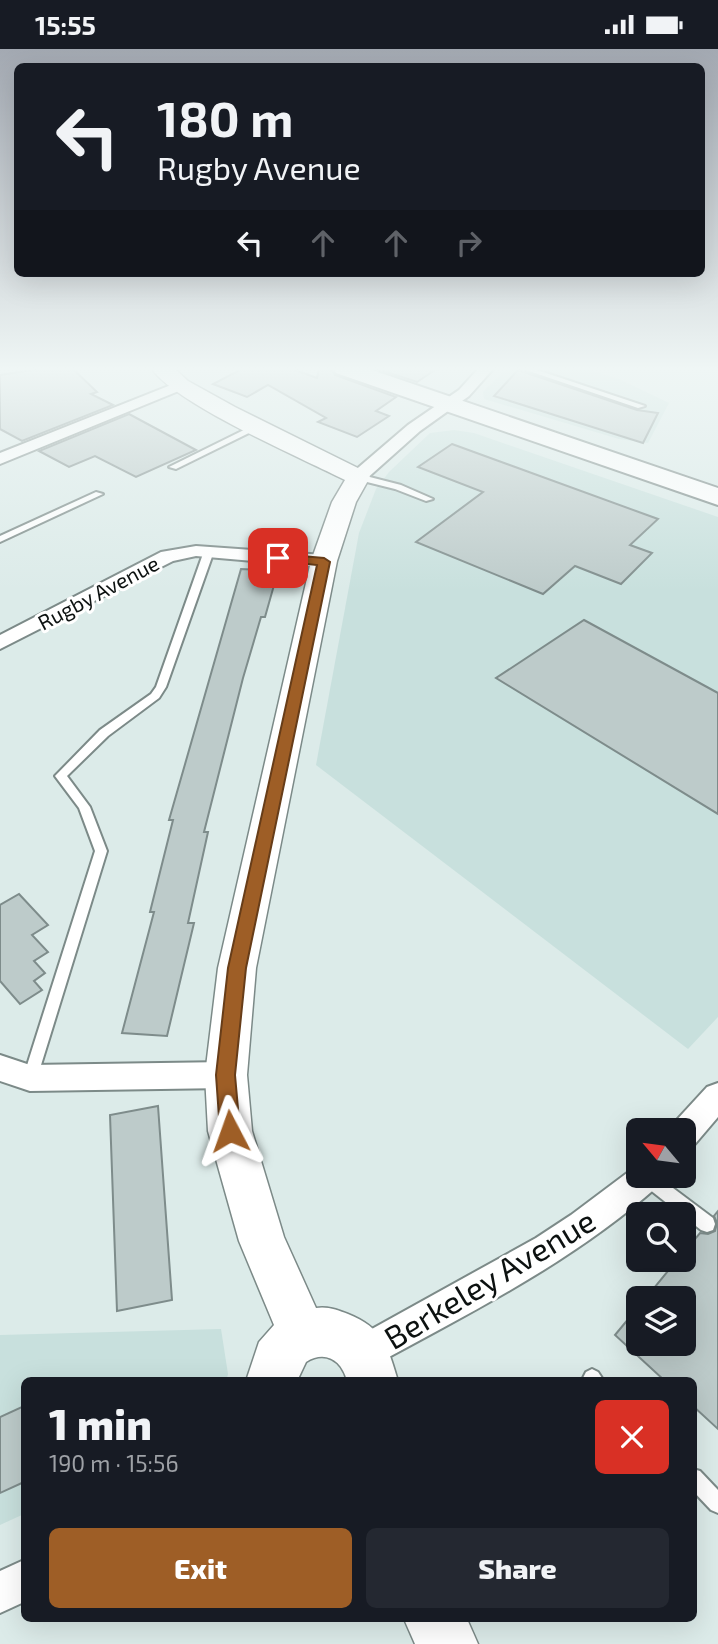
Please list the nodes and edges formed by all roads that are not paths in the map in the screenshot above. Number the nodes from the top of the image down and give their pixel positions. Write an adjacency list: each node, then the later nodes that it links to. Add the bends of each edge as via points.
1 (41, 442): 6 (street)
2 (225, 442): 7 (lane)
3 (291, 442): 8 (street)
4 (398, 442): 8 (street)
5 (558, 442): 10 (main road)
6 (0, 459)
7 (173, 467)
8 (358, 477): 11 (lane); 14 (street, via 344,502)
9 (99, 494): 12 (lane)
10 (718, 497)
11 (429, 499)
12 (0, 539)
13 (209, 551): 14 (street, Rugby Avenue); 15 (street, Rugby Avenue, via 168,556); 18 (lane, via 161,687 104,733 61,776 84,807 101,851)
14 (324, 562): 17 (street, via 237,968)
15 (0, 643)
16 (0, 1068): 18 (street)
17 (226, 1075): 18 (street); 24 (street, via 230,1131 258,1229)
18 (30, 1078)
19 (718, 1096): 20 (street)
20 (696, 1120)
21 (632, 1188): 25 (street, Berkeley Avenue, via 559,1242)
22 (650, 1188): 23 (lane)
23 (707, 1224)
24 (303, 1335): 25 (street, via 320,1331 349,1338); 26 (street, via 289,1343 277,1359)
25 (369, 1366)
26 (272, 1377)
27 (697, 1482): 28 (lane)
28 (718, 1503)
29 (21, 1582): 30 (street)
30 (0, 1593)
31 (435, 1622): 32 (street)
32 (449, 1644)

